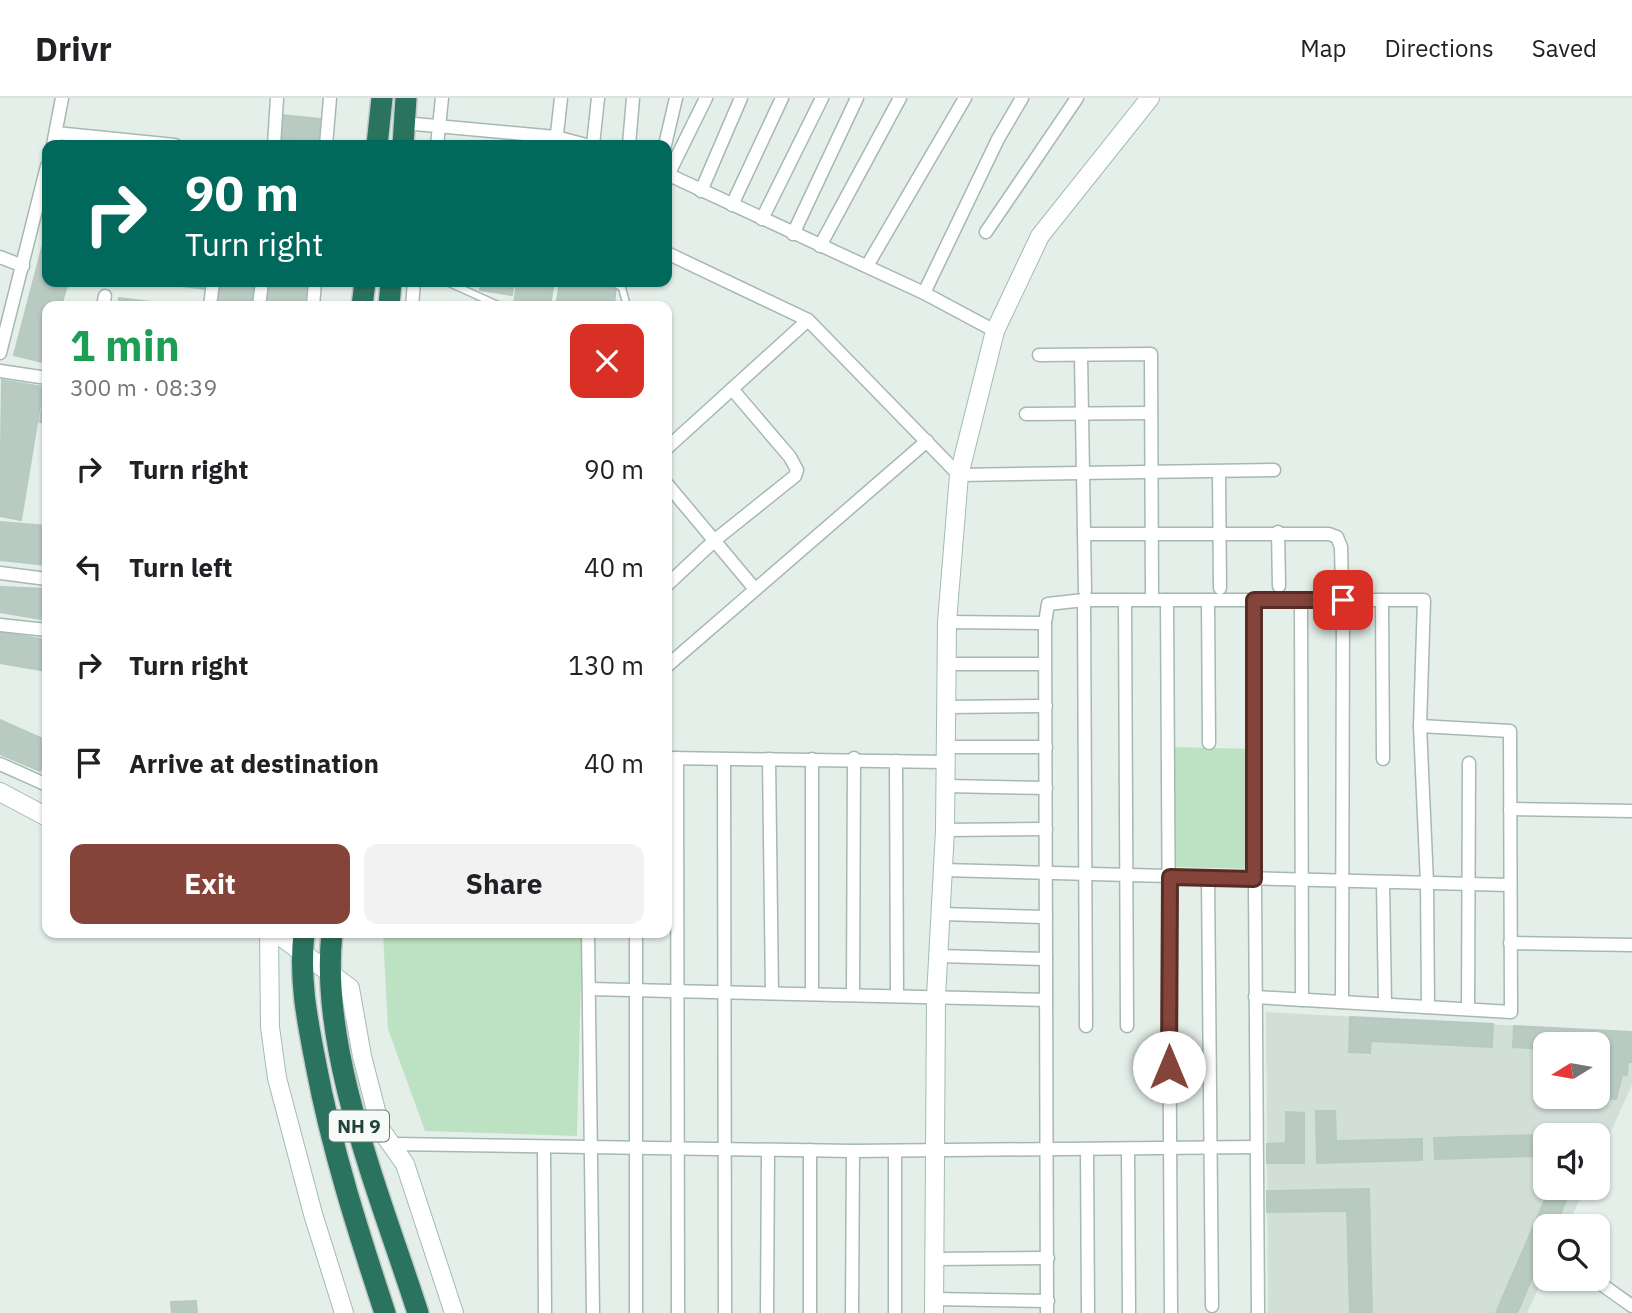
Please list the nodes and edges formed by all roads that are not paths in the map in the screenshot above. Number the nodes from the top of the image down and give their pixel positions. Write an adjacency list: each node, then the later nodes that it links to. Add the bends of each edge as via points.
1 (61, 98): 23 (street)
2 (277, 98): 25 (street)
3 (331, 98): 26 (street)
4 (382, 98): 27 (highway)
5 (406, 98): 21 (highway)
6 (442, 98): 22 (street)
7 (561, 98): 31 (street)
8 (598, 98): 32 (street)
9 (633, 98): 33 (street)
10 (677, 98): 34 (street)
11 (706, 98): 35 (street)
12 (741, 98): 38 (street)
13 (782, 98): 39 (street)
14 (822, 98): 40 (street)
15 (857, 98): 42 (street)
16 (900, 98): 43 (street)
17 (965, 98): 47 (street)
18 (1022, 98): 49 (street)
19 (1077, 98): 41 (street)
20 (1150, 98): 52 (street, via 1040,236)
21 (404, 123): 22 (street); 28 (highway)
22 (440, 126): 29 (street); 30 (street)
23 (54, 139): 24 (street)
24 (74, 140)
25 (274, 140)
26 (327, 140)
27 (378, 140)
28 (402, 140)
29 (438, 140)
30 (548, 140)
31 (556, 140)
32 (594, 140)
33 (629, 140)
34 (666, 140)
35 (672, 165)
36 (672, 177): 38 (street)
37 (42, 187): 46 (street)
38 (701, 191): 39 (street)
39 (732, 205): 40 (street)
40 (762, 219): 42 (street)
41 (986, 232)
42 (793, 234): 43 (street)
43 (820, 246): 47 (street)
44 (672, 255): 51 (street)
45 (0, 257): 46 (street)
46 (23, 266): 53 (street)
47 (867, 266): 49 (street)
48 (458, 287): 50 (lane)
49 (924, 293): 52 (street)
50 (489, 301)
51 (808, 320): 58 (street); 62 (street)
52 (995, 331): 68 (street)
53 (0, 353)
54 (1039, 355): 55 (street)
55 (1081, 356): 60 (street); 61 (street, via 1151,354)
56 (0, 371): 57 (street)
57 (42, 377)
58 (732, 389): 63 (street); 74 (street, via 797,470)
59 (1026, 414): 60 (street)
60 (1083, 414): 61 (street); 66 (street)
61 (1151, 414): 67 (street)
62 (927, 441): 68 (street); 79 (street)
63 (672, 443)
64 (1274, 470): 65 (street)
65 (1219, 473): 67 (street); 71 (street)
66 (1084, 474): 67 (street); 68 (street); 72 (street)
67 (1152, 474): 73 (street)
68 (959, 475): 90 (street)
69 (672, 490): 74 (street)
70 (1278, 532): 71 (street); 78 (street); 81 (street, via 1336,537 1341,547)
71 (1219, 533): 73 (street); 80 (street)
72 (1084, 534): 73 (street); 82 (street)
73 (1152, 534): 84 (street)
74 (715, 540): 77 (street); 79 (street)
75 (0, 573): 76 (street)
76 (42, 578)
77 (672, 580)
78 (1279, 586)
79 (754, 588): 94 (street)
80 (1220, 588)
81 (1343, 594): 88 (street); 89 (street); 129 (street)
82 (1084, 595): 83 (street); 91 (street, via 1048,604); 123 (street)
83 (1125, 600): 84 (street); 124 (street)
84 (1152, 600): 85 (street)
85 (1167, 600): 86 (street); 125 (street)
86 (1208, 600): 87 (street); 100 (street)
87 (1254, 600): 88 (street); 127 (street)
88 (1301, 600): 128 (street)
89 (1382, 600): 99 (street, via 1424,600); 108 (street)
90 (947, 622): 91 (street); 95 (street)
91 (1045, 623): 96 (street)
92 (0, 625): 93 (street)
93 (42, 629)
94 (672, 662)
95 (947, 664): 96 (street); 98 (street)
96 (1045, 664): 97 (street)
97 (1046, 706): 98 (street); 101 (street)
98 (946, 707): 102 (street)
99 (1420, 726): 116 (street, via 1510,731); 131 (street)
100 (1209, 743)
101 (1046, 747): 102 (street); 114 (street)
102 (945, 754): 109 (street); 113 (street)
103 (672, 758): 105 (street); 148 (street)
104 (854, 758): 107 (street); 109 (street); 152 (street)
105 (724, 759): 106 (street); 149 (street)
106 (769, 759): 107 (street); 150 (street)
107 (812, 759): 151 (street)
108 (1383, 759)
109 (896, 761): 153 (street)
110 (1469, 763): 132 (street)
111 (0, 764): 112 (street)
112 (42, 783)
113 (945, 786): 114 (street); 120 (street)
114 (1046, 788): 119 (street)
115 (0, 792): 118 (street)
116 (1510, 808): 117 (street); 133 (street)
117 (1632, 811)
118 (42, 814)
119 (1046, 829): 120 (street); 122 (street)
120 (945, 830): 121 (street)
121 (943, 870): 122 (street); 134 (street)
122 (1046, 874): 123 (street); 135 (street)
123 (1086, 874): 124 (street); 162 (street)
124 (1127, 875): 125 (street); 163 (street)
125 (1170, 877): 126 (street); 171 (street)
126 (1208, 877): 127 (street); 172 (street)
127 (1254, 879): 128 (street); 155 (street)
128 (1301, 880): 129 (street); 157 (street)
129 (1343, 881): 130 (street); 158 (street)
130 (1383, 882): 131 (street); 159 (street)
131 (1427, 883): 132 (street); 160 (street)
132 (1467, 884): 133 (street); 161 (street)
133 (1510, 885): 141 (street)
134 (942, 914): 135 (street); 143 (street)
135 (1046, 917): 144 (street)
136 (269, 938): 191 (street, via 270,1027 277,1078)
137 (329, 938): 145 (highway, NH 9)
138 (589, 938): 146 (street)
139 (636, 938): 147 (street)
140 (303, 941): 145 (street); 164 (highway, NH 9, via 302,992)
141 (1510, 943): 142 (street); 161 (street, via 1511,1012)
142 (1632, 945)
143 (939, 956): 144 (street); 154 (street)
144 (1046, 959): 156 (street)
145 (330, 975): 165 (highway, NH 9, via 332,1008); 166 (street, via 350,988)
146 (589, 989): 147 (street); 173 (street)
147 (636, 990): 148 (street); 174 (street)
148 (679, 991): 149 (street); 170 (street)
149 (725, 992): 150 (street); 175 (street)
150 (772, 993): 151 (street)
151 (812, 994): 152 (street)
152 (853, 995): 153 (street)
153 (897, 996): 154 (street)
154 (936, 997): 156 (street); 183 (street)
155 (1255, 997): 157 (street); 168 (street)
156 (1046, 1000): 179 (street)
157 (1302, 1000): 158 (street)
158 (1342, 1002): 159 (street)
159 (1385, 1004): 160 (street)
160 (1428, 1007): 161 (street)
161 (1468, 1009)
162 (1086, 1026)
163 (1127, 1026)
164 (326, 1115): 165 (highway); 192 (highway, NH 9, via 349,1206)
165 (356, 1117): 166 (street); 193 (highway, NH 9)
166 (381, 1130): 167 (street)
167 (393, 1144): 169 (street); 194 (street, via 405,1164)
168 (1255, 1147): 172 (street); 207 (street)
169 (544, 1148): 173 (street); 195 (street)
170 (679, 1148): 174 (street); 175 (street); 198 (street)
171 (1169, 1148): 172 (street); 176 (street); 206 (street)
172 (1211, 1148): 188 (street)
173 (592, 1149): 174 (street); 196 (street)
174 (638, 1149): 197 (street)
175 (726, 1149): 177 (street); 199 (street)
176 (1128, 1149): 180 (street); 205 (street)
177 (768, 1150): 178 (street); 200 (street)
178 (810, 1150): 182 (street); 201 (street)
179 (1049, 1150): 180 (street); 183 (street); 184 (street)
180 (1087, 1150): 204 (street)
181 (895, 1151): 182 (street); 183 (street); 203 (street)
182 (853, 1152): 202 (street)
183 (936, 1152): 185 (street)
184 (1048, 1258): 185 (street); 190 (street)
185 (934, 1259): 187 (street)
186 (1610, 1290): 189 (street)
187 (934, 1306): 190 (street)
188 (1212, 1306)
189 (1632, 1306)
190 (1048, 1307)
191 (344, 1313)
192 (385, 1313)
193 (418, 1313)
194 (454, 1313)
195 (545, 1313)
196 (593, 1313)
197 (636, 1313)
198 (678, 1313)
199 (725, 1313)
200 (767, 1313)
201 (810, 1313)
202 (852, 1313)
203 (895, 1313)
204 (1088, 1313)
205 (1129, 1313)
206 (1171, 1313)
207 (1258, 1313)

